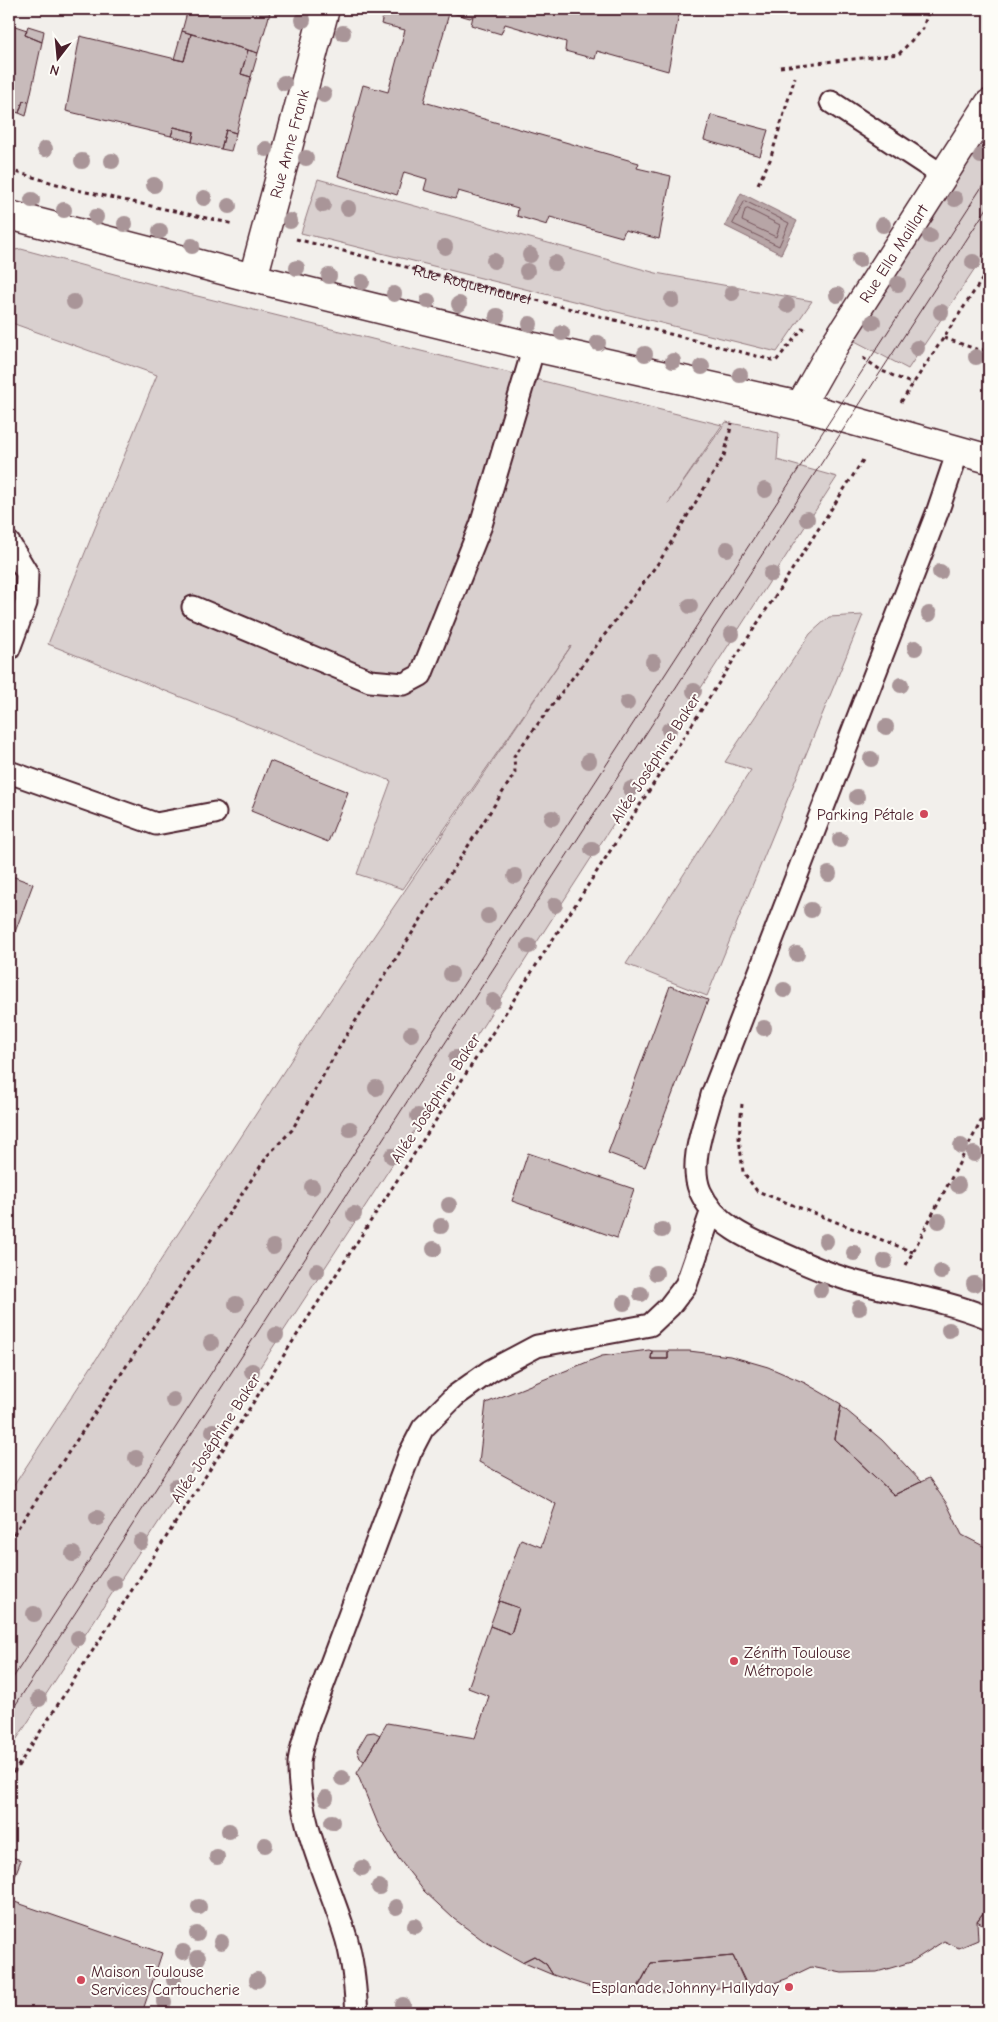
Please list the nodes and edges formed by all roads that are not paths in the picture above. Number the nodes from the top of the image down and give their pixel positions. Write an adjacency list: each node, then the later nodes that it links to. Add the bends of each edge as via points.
1 (325, 9): 6 (street, Rue Anne Frank)
2 (831, 102): 4 (lane)
3 (989, 104): 4 (street, Rue Ella Maillart)
4 (942, 175): 8 (street, Rue Ella Maillart, via 834,344)
5 (9, 215): 6 (street)
6 (253, 278): 7 (street)
7 (534, 347): 8 (street); 12 (lane, via 481,525 420,674 404,684 370,681)
8 (800, 406): 9 (street)
9 (958, 450): 10 (street); 16 (lane, via 712,1095 698,1150 697,1175 700,1191)
10 (989, 459)
11 (9, 544): 13 (lane, via 27,573 26,603)
12 (193, 607)
13 (9, 648)
14 (9, 772): 15 (lane, via 156,824)
15 (215, 814)
16 (712, 1210): 17 (lane, via 727,1226 748,1239 830,1274 922,1296); 18 (lane, via 686,1285 650,1325 537,1346 490,1371 455,1396 423,1428 410,1453 308,1725 299,1760 307,1825 344,1932 355,1982)
17 (989, 1318)
18 (357, 2013)

